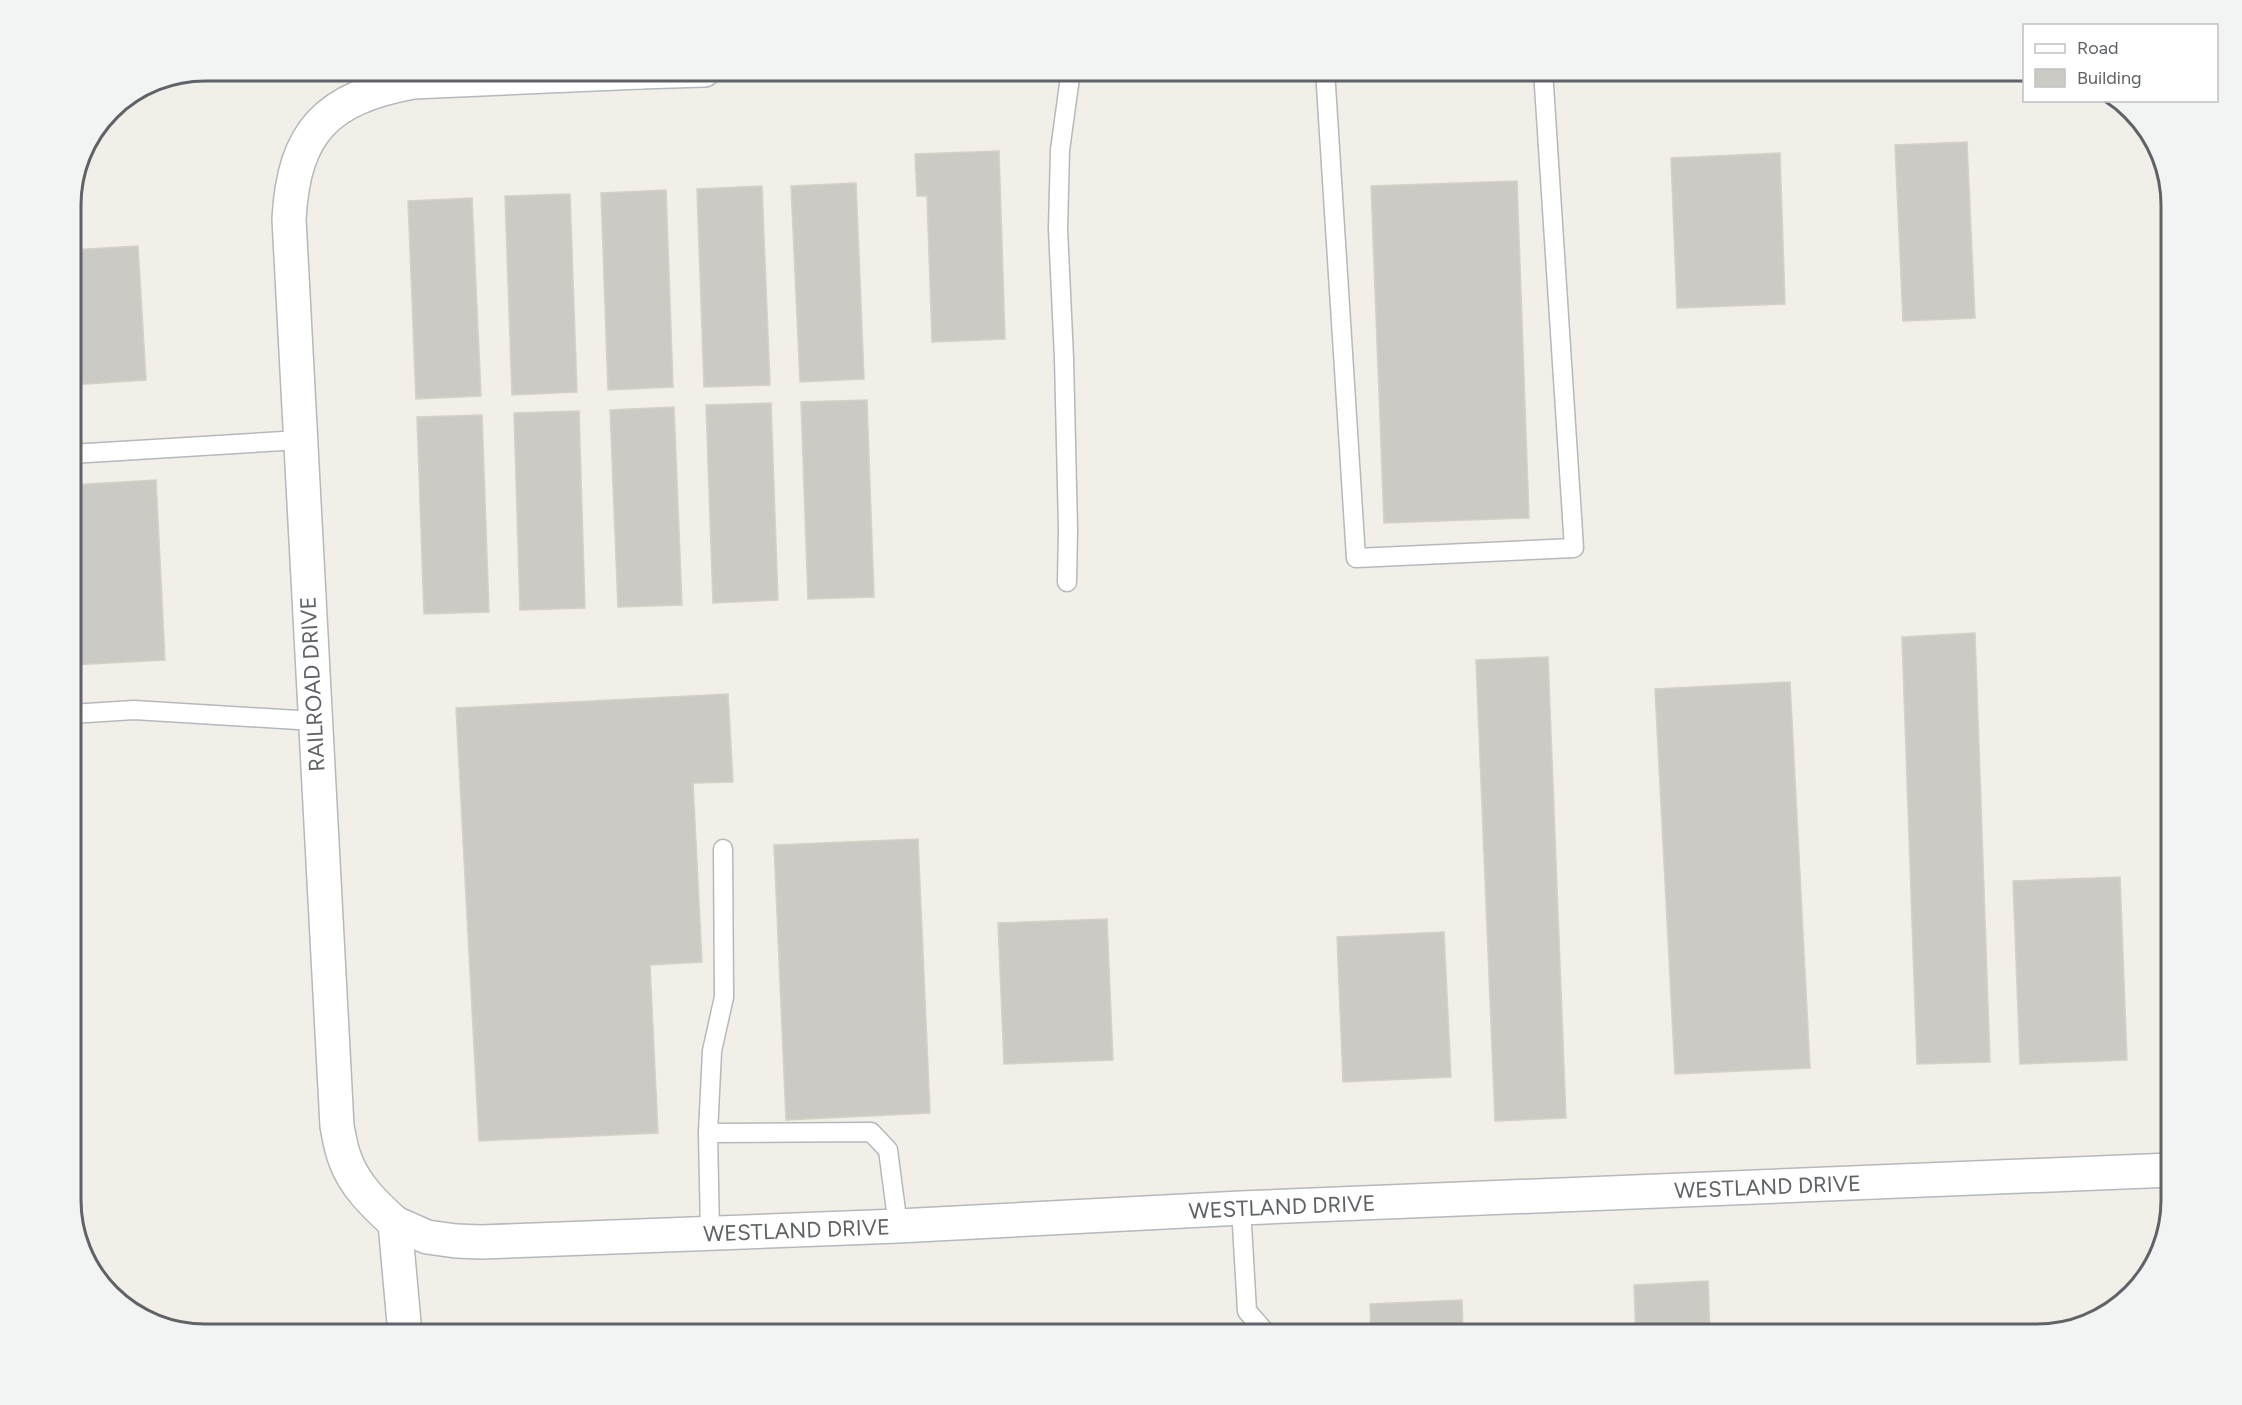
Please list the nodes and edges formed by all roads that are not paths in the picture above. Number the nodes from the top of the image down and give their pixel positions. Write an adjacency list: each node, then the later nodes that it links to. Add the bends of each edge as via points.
1 (419, 81): 5 (street, RAILROAD DRIVE, via 379,88 331,113 313,131 299,156 290,191 289,219)
2 (1069, 81): 7 (lane, via 1060,150 1058,228 1065,380)
3 (1326, 81): 4 (lane, via 1356,558 1574,548)
4 (1544, 81)
5 (300, 440): 6 (lane); 9 (street, RAILROAD DRIVE)
6 (81, 453)
7 (1067, 582)
8 (81, 713): 9 (lane, via 134,710)
9 (314, 721): 14 (street, RAILROAD DRIVE, via 337,1126 345,1160 358,1184)
10 (723, 849): 11 (lane, via 724,997 712,1051)
11 (708, 1133): 15 (lane, via 871,1132 888,1150); 16 (lane)
12 (2161, 1170): 13 (street, WESTLAND DRIVE)
13 (1241, 1208): 15 (street, WESTLAND DRIVE); 18 (lane, via 1247,1311)
14 (395, 1223): 16 (street, WESTLAND DRIVE, via 427,1237 464,1241); 17 (street)
15 (898, 1226): 16 (street, WESTLAND DRIVE)
16 (710, 1233)
17 (404, 1324)
18 (1258, 1324)

